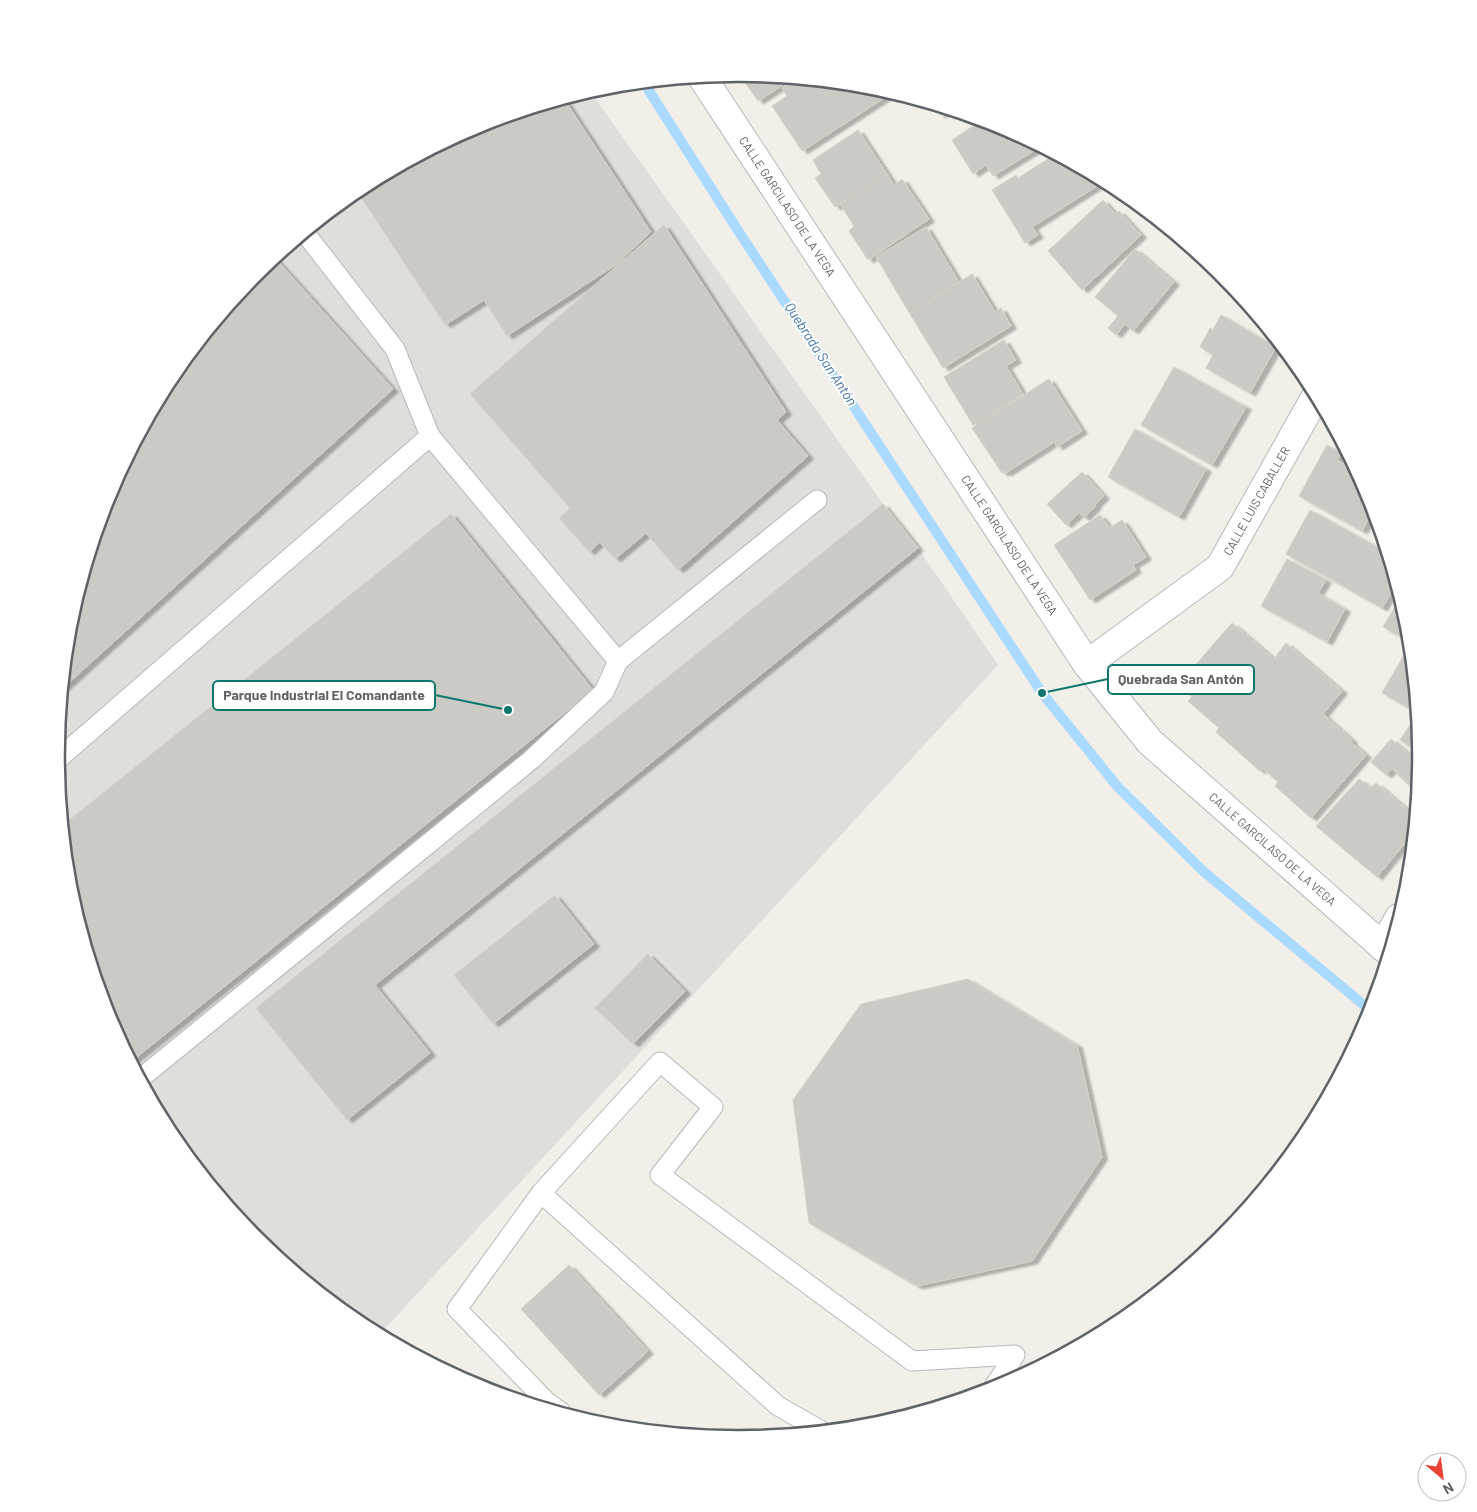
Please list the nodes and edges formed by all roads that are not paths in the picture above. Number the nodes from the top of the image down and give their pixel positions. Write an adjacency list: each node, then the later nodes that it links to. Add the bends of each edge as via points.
1 (706, 83): 7 (street, CALLE GARCILASO DE LA VEGA)
2 (309, 238): 4 (lane, via 395,349)
3 (1312, 403): 7 (street, CALLE LUIS CABALLER, via 1220,567)
4 (430, 436): 6 (lane); 8 (lane)
5 (817, 500): 6 (lane)
6 (618, 661): 10 (lane, via 604,692 531,760)
7 (1086, 664): 9 (street, CALLE GARCILASO DE LA VEGA, via 1150,742)
8 (65, 753)
9 (1384, 947)
10 (145, 1075)
11 (541, 1193): 12 (lane, via 660,1062 713,1106 660,1175 912,1361 1015,1355); 13 (lane, via 457,1309); 14 (lane, via 778,1406)
12 (1001, 1376)
13 (547, 1402)
14 (812, 1425)

